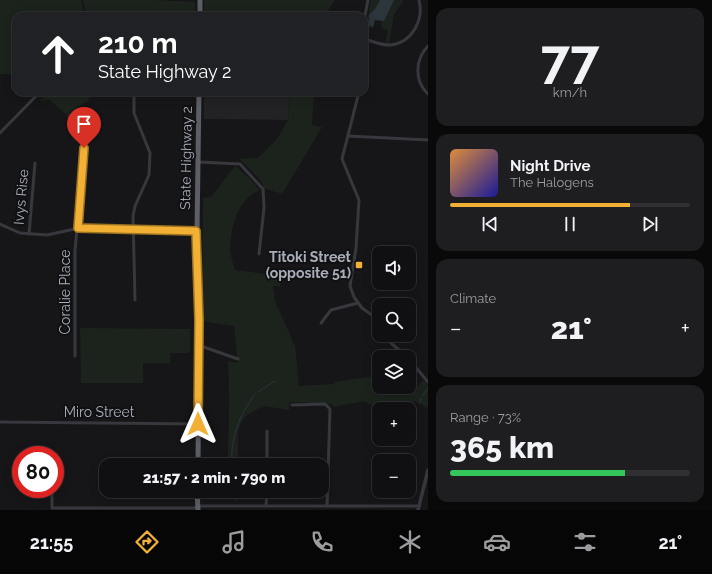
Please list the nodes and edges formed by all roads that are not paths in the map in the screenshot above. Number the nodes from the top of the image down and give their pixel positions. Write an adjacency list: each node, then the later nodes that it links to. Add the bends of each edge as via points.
1 (200, 0): 4 (highway)
2 (368, 0): 5 (street)
3 (419, 0): 6 (street, via 419,22 407,38 390,45)
4 (200, 12)
5 (366, 12)
6 (368, 40)
7 (428, 46): 8 (street, via 418,62 420,85)
8 (428, 94)
9 (36, 96): 14 (street)
10 (134, 96): 23 (street, via 134,113 150,148 150,164 148,179 134,210)
11 (199, 96): 19 (highway, State Highway 2)
12 (358, 96): 16 (street)
13 (0, 125): 14 (street)
14 (4, 129): 15 (street)
15 (0, 133)
16 (348, 136): 17 (street); 28 (street, via 342,162 359,200 356,248 350,286)
17 (428, 140)
18 (84, 148): 22 (street, Coralie Place)
19 (199, 162): 24 (highway, State Highway 2); 26 (street, via 240,164 263,189 264,208)
20 (36, 163): 25 (street, Ivys Rise)
21 (0, 224): 25 (street, via 17,232)
22 (78, 228): 23 (street); 25 (street, via 51,235); 34 (street, Coralie Place, via 75,251)
23 (132, 228): 24 (street); 27 (street)
24 (196, 231): 32 (highway, State Highway 2)
25 (29, 234)
26 (259, 254)
27 (135, 300)
28 (358, 303): 29 (street); 30 (street, via 331,310)
29 (372, 315)
30 (321, 323)
31 (391, 342): 33 (street)
32 (198, 345): 35 (street); 40 (highway, State Highway 2)
33 (399, 350)
34 (75, 356)
35 (238, 359)
36 (416, 368): 37 (street)
37 (428, 382)
38 (292, 405): 48 (street, via 322,404 329,406 331,410)
39 (0, 422): 40 (street, Miro Street)
40 (198, 424): 42 (highway, State Highway 2)
41 (267, 431): 43 (street)
42 (198, 458)
43 (267, 458)
44 (428, 470): 51 (street)
45 (52, 498): 52 (street, via 52,508)
46 (267, 498): 47 (street)
47 (266, 506): 48 (street); 49 (street)
48 (327, 506): 50 (street)
49 (197, 508): 53 (street)
50 (356, 508): 51 (street)
51 (419, 508)
52 (77, 509): 53 (street)
53 (137, 509)

